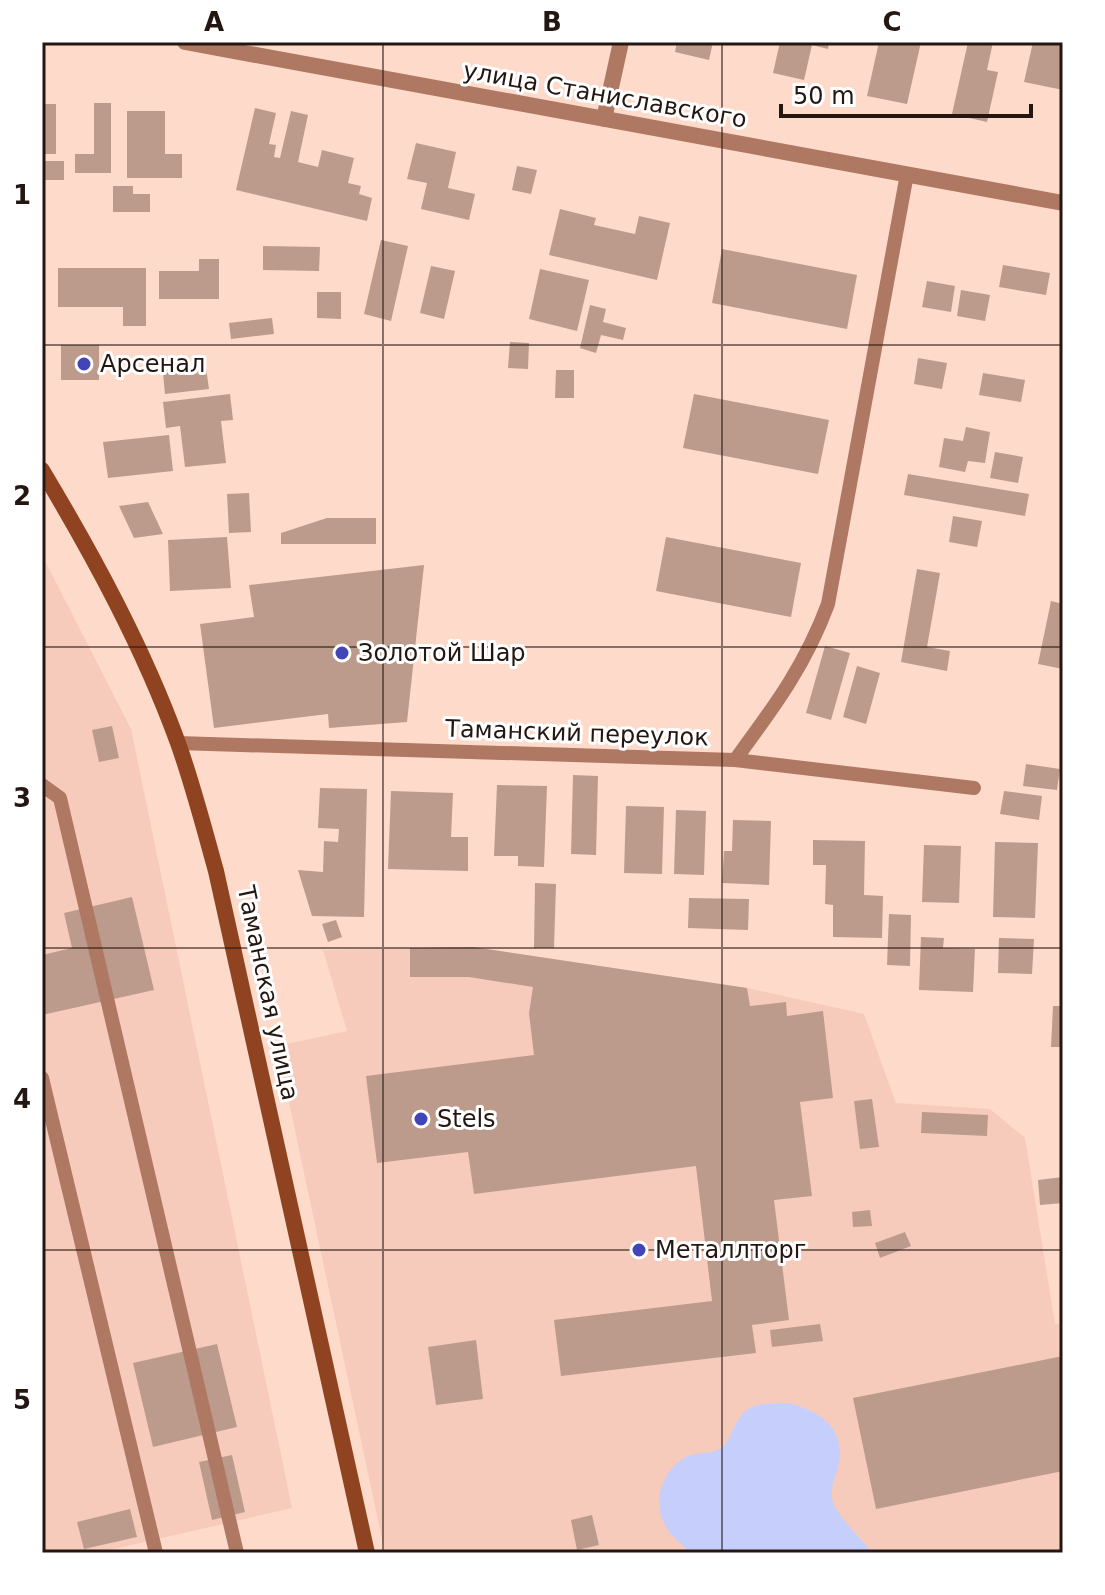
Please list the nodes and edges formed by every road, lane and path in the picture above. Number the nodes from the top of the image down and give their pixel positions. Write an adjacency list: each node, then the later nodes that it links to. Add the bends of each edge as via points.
1 (185, 42): 3 (street, улица Станиславского)
2 (621, 42): 3 (street)
3 (604, 119): 4 (street, улица Станиславского)
4 (907, 174): 5 (street, улица Станиславского); 8 (lane, via 828,604 804,661)
5 (1063, 203)
6 (42, 470): 7 (street, Таманская улица, via 121,613)
7 (178, 743): 8 (lane, Таманский переулок); 14 (street, Таманская улица, via 216,871)
8 (735, 760): 10 (lane, Таманский переулок)
9 (42, 785): 13 (lane, via 60,798)
10 (974, 788)
11 (42, 1078): 12 (lane)
12 (156, 1553)
13 (237, 1553)
14 (367, 1553)

